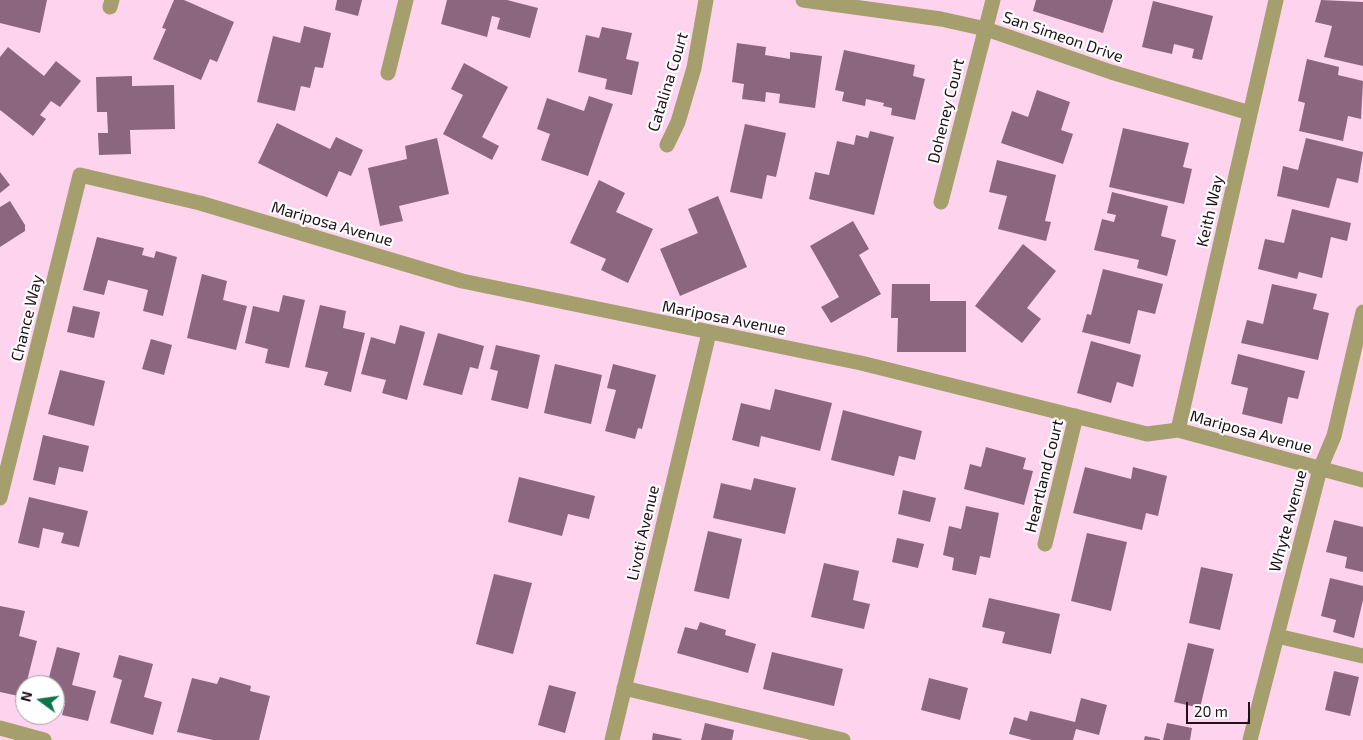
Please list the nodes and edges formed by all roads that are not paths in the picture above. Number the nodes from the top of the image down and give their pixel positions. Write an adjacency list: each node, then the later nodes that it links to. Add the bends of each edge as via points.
1 (406, 0): 7 (street)
2 (706, 0): 9 (street, Catalina Court, via 694,68 678,122)
3 (803, 0): 6 (street, San Simeon Drive, via 941,19)
4 (993, 0): 6 (street, Doheney Court)
5 (1276, 0): 8 (street, Keith Way)
6 (986, 29): 8 (street, San Simeon Drive, via 1120,75); 11 (street, Doheney Court)
7 (388, 73)
8 (1250, 113): 15 (street, Keith Way)
9 (667, 145)
10 (80, 175): 13 (street, Mariposa Avenue, via 200,203 462,281); 18 (street, Chance Way)
11 (941, 202)
12 (1363, 312): 16 (street, Whyte Avenue, via 1334,436)
13 (709, 333): 14 (street, Mariposa Avenue, via 861,363); 22 (street, Livoti Avenue)
14 (1076, 416): 15 (street, Mariposa Avenue, via 1147,434); 19 (street, Heartland Court)
15 (1178, 430): 16 (street, Mariposa Avenue)
16 (1320, 469): 17 (street, Mariposa Avenue); 20 (street, Whyte Avenue)
17 (1363, 480)
18 (0, 498)
19 (1045, 544)
20 (1277, 636): 21 (street); 27 (street, Whyte Avenue)
21 (1363, 656)
22 (624, 688): 25 (street, Livoti Avenue); 26 (street)
23 (0, 728): 24 (street)
24 (44, 740)
25 (612, 740)
26 (843, 740)
27 (1250, 740)

